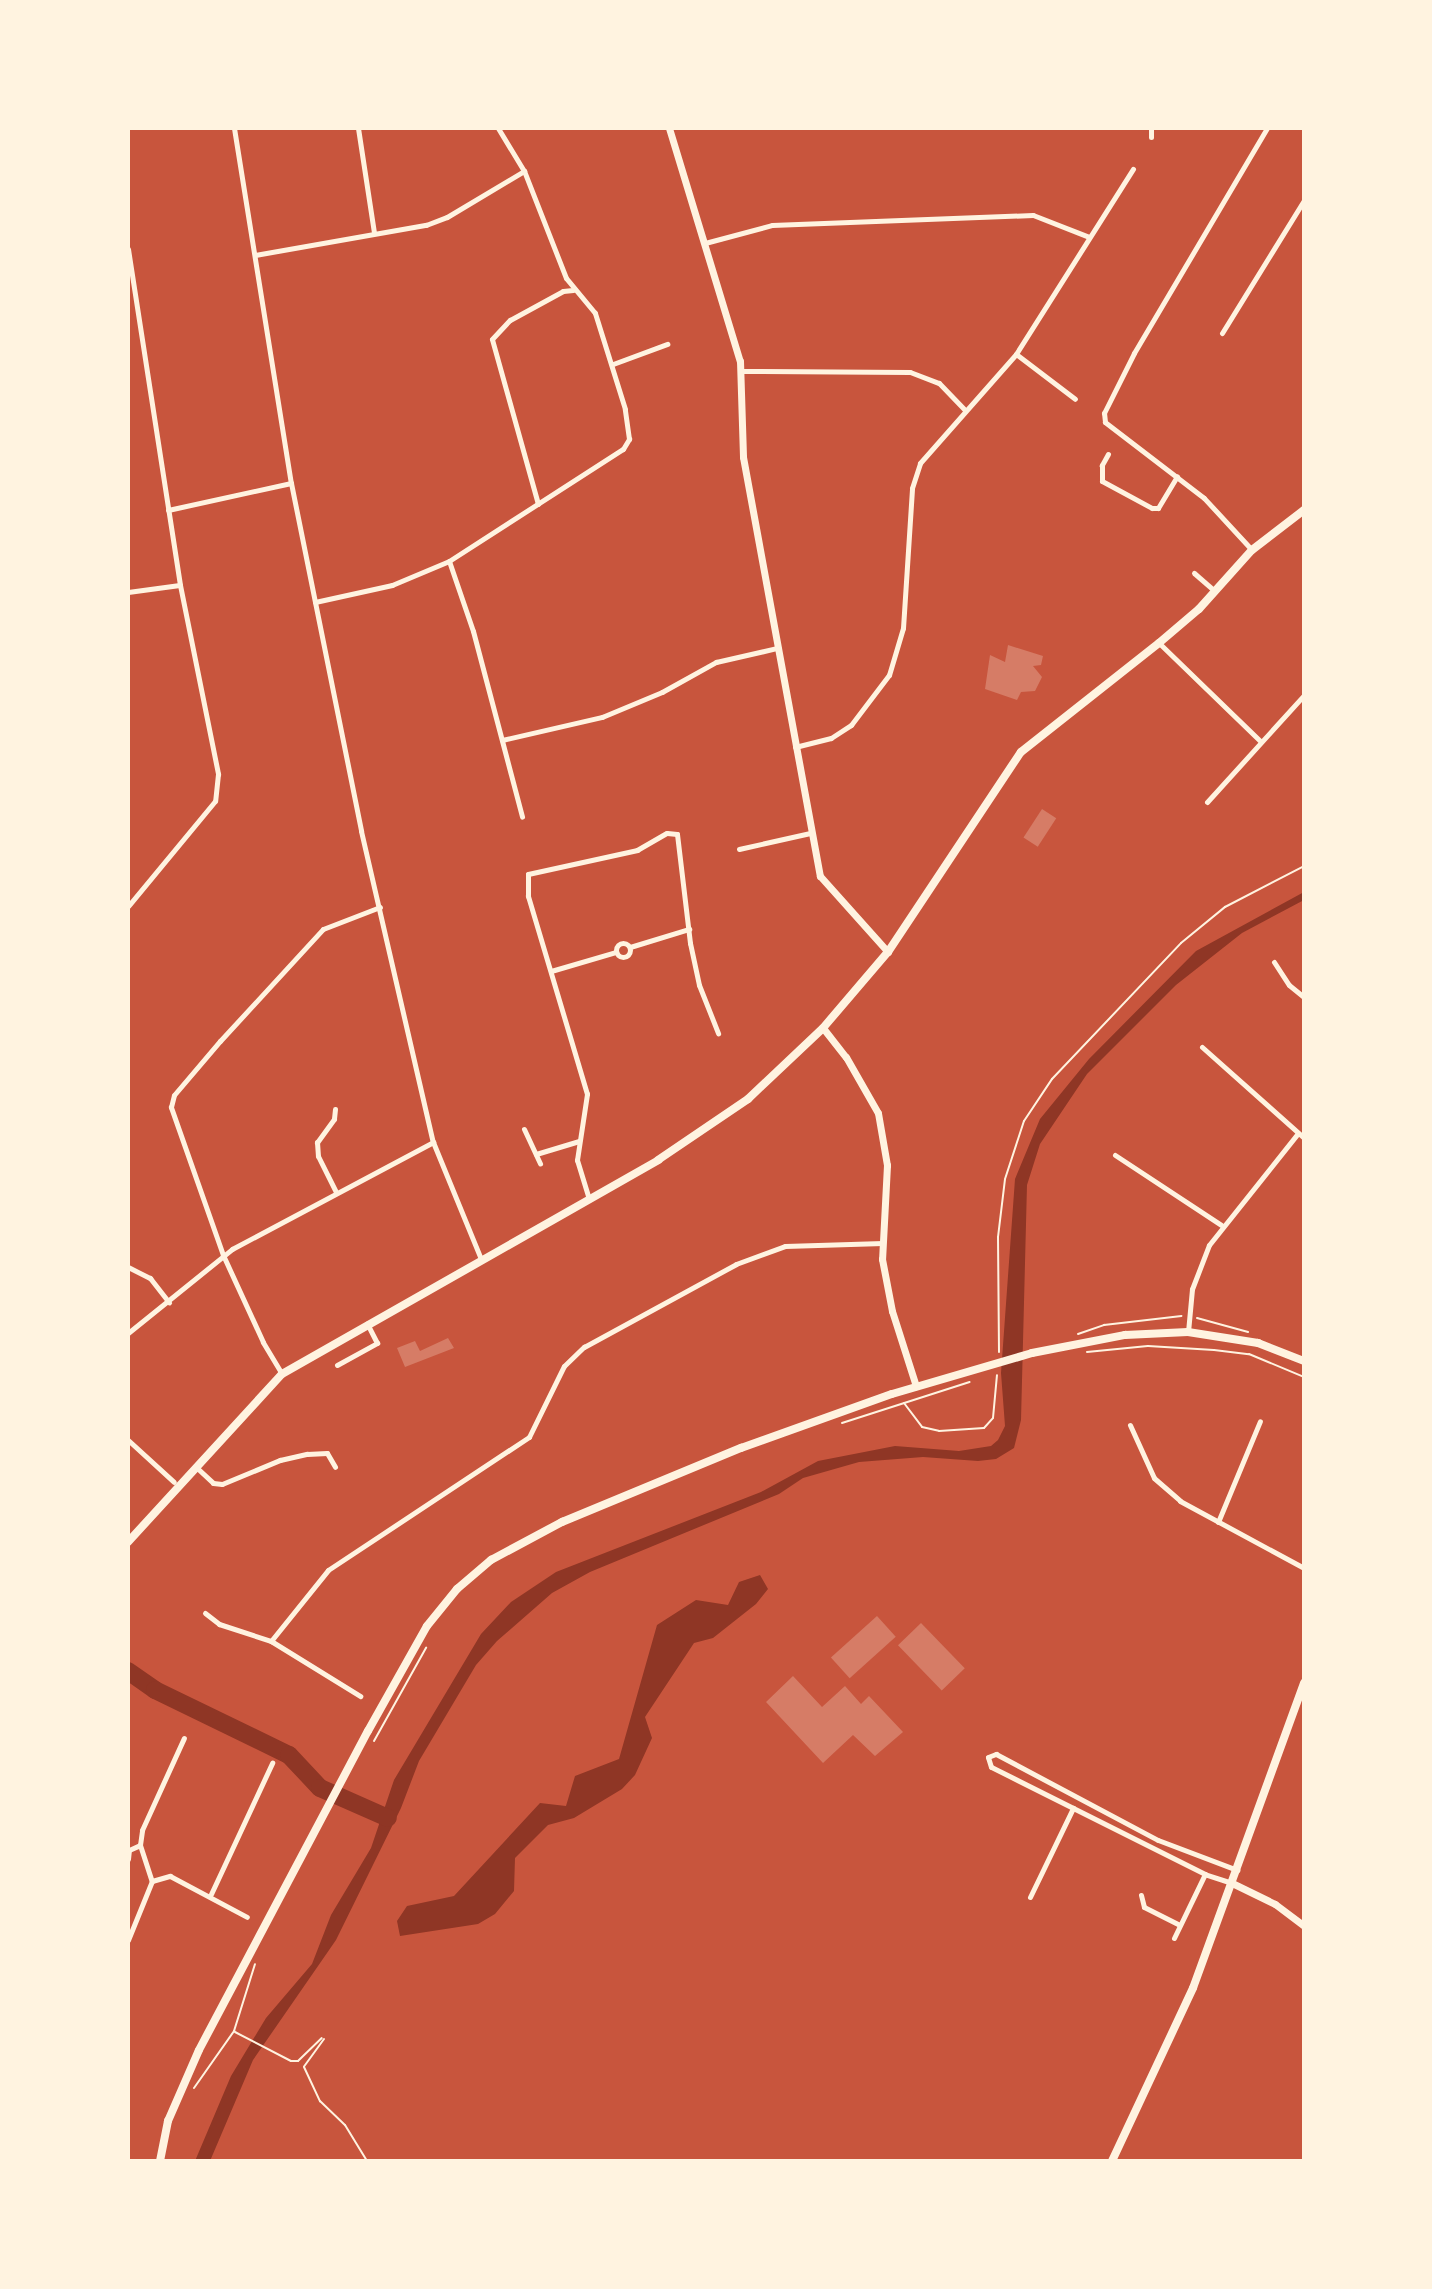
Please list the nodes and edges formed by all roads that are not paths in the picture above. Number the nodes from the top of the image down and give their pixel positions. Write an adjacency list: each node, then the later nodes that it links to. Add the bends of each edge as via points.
1 (234, 128): 15 (street)
2 (358, 128): 11 (street)
3 (498, 128): 9 (street)
4 (669, 128): 13 (street)
5 (1152, 128): 7 (street)
6 (1267, 128): 25 (street, via 1110,395 1105,422)
7 (1151, 137)
8 (1133, 169): 12 (street)
9 (524, 172): 11 (street, via 447,217 394,233); 16 (street)
10 (1304, 200): 17 (street)
11 (374, 233): 15 (street)
12 (1089, 237): 13 (street, via 1033,215 772,225); 19 (street)
13 (705, 243): 21 (street)
14 (128, 249): 28 (street)
15 (255, 255): 26 (street)
16 (573, 290): 20 (street, via 595,313); 27 (street, via 563,290 510,320 492,339)
17 (1222, 333)
18 (667, 344): 20 (street)
19 (1016, 354): 22 (street); 23 (street)
20 (613, 364): 27 (street, via 629,439 623,449)
21 (741, 371): 23 (street, via 911,372 939,383); 38 (street, via 742,450)
22 (1074, 400)
23 (964, 409): 42 (street, via 920,463 912,488 904,628 889,676 852,725 831,738)
24 (1108, 454): 25 (street, via 1102,481 1152,508 1158,508)
25 (1177, 476): 30 (street)
26 (291, 483): 28 (street); 36 (street)
27 (538, 504): 31 (street)
28 (168, 510): 33 (street)
29 (1304, 510): 30 (main road)
30 (1252, 550): 34 (main road)
31 (449, 561): 36 (street, via 392,585); 40 (street)
32 (1194, 573): 34 (street)
33 (180, 585): 35 (street); 47 (street, via 218,774 215,801)
34 (1215, 591): 37 (main road)
35 (128, 592)
36 (315, 602): 48 (street)
37 (1159, 643): 41 (street); 52 (main road, via 1021,751)
38 (777, 648): 40 (street, via 716,662 662,692 602,717); 42 (street)
39 (1304, 695): 41 (street)
40 (502, 740): 44 (street)
41 (1261, 742): 43 (street)
42 (795, 747): 45 (street)
43 (1206, 802)
44 (522, 817)
45 (810, 833): 46 (street); 52 (street, via 820,876)
46 (739, 849)
47 (128, 906)
48 (380, 907): 64 (street); 72 (street, via 323,929 174,1096 171,1107)
49 (689, 929): 50 (street); 54 (street, via 677,834 667,833 637,850 534,870 525,882); 57 (street, via 699,985)
50 (630, 947): 51 (street, via 621,943); 51 (street, via 625,957)
51 (616, 951): 54 (street)
52 (887, 952): 56 (main road)
53 (1274, 962): 55 (street, via 1289,985)
54 (551, 971): 63 (street, via 587,1094)
55 (1304, 997)
56 (823, 1028): 69 (main road, via 711,1128); 71 (street, via 846,1057 878,1113 887,1165)
57 (718, 1033)
58 (1202, 1048): 61 (street)
59 (335, 1109): 68 (street, via 317,1142)
60 (524, 1129): 65 (street)
61 (1298, 1133): 62 (street); 70 (street)
62 (1304, 1138)
63 (579, 1141): 65 (street); 69 (street, via 579,1160)
64 (433, 1142): 68 (street); 73 (street)
65 (536, 1154): 67 (street)
66 (1115, 1155): 70 (street)
67 (540, 1164)
68 (336, 1192): 72 (street)
69 (590, 1198): 73 (main road)
70 (1221, 1225): 77 (street, via 1196,1279)
71 (883, 1243): 82 (street, via 892,1311); 93 (street, via 785,1246 736,1264 584,1347 564,1366 529,1437 328,1570)
72 (223, 1255): 75 (street); 81 (street, via 262,1342)
73 (481, 1259): 76 (main road)
74 (128, 1267): 75 (street, via 150,1278)
75 (169, 1302): 78 (street)
76 (367, 1323): 80 (street, via 377,1343); 81 (main road)
77 (1188, 1332): 79 (main road, via 1258,1343); 82 (main road, via 1125,1335 1032,1353)
78 (128, 1333)
79 (1304, 1361)
80 (337, 1365)
81 (282, 1374): 86 (main road)
82 (916, 1386): 113 (main road, via 702,1464 554,1525 491,1560 457,1589 427,1626 199,2050 168,2121)
83 (1260, 1420): 89 (street)
84 (1130, 1425): 89 (street, via 1154,1478 1180,1501)
85 (128, 1440): 88 (street)
86 (196, 1466): 87 (street, via 213,1483 222,1485 280,1460 307,1454 327,1453); 90 (main road)
87 (335, 1467)
88 (174, 1482)
89 (1218, 1522): 91 (street)
90 (128, 1542)
91 (1304, 1568)
92 (205, 1614): 93 (street, via 219,1625)
93 (271, 1641): 95 (street)
94 (1304, 1684): 101 (main road)
95 (360, 1696)
96 (184, 1738): 99 (street, via 142,1830)
97 (272, 1763): 105 (street)
98 (1073, 1808): 101 (street, via 991,1767 988,1757 996,1754 1168,1844); 102 (street); 107 (street)
99 (140, 1845): 100 (street, via 129,1850); 103 (street)
100 (128, 1859)
101 (1237, 1870): 104 (main road)
102 (1205, 1874): 104 (street); 109 (street)
103 (152, 1881): 105 (street, via 177,1876); 112 (street)
104 (1232, 1882): 110 (street, via 1275,1904); 114 (main road, via 1193,1988)
105 (211, 1894): 108 (street)
106 (1141, 1895): 109 (street, via 1144,1907)
107 (1030, 1897)
108 (247, 1916)
109 (1180, 1925): 111 (street)
110 (1304, 1926)
111 (1174, 1938)
112 (128, 1940)
113 (160, 2161)
114 (1112, 2161)

